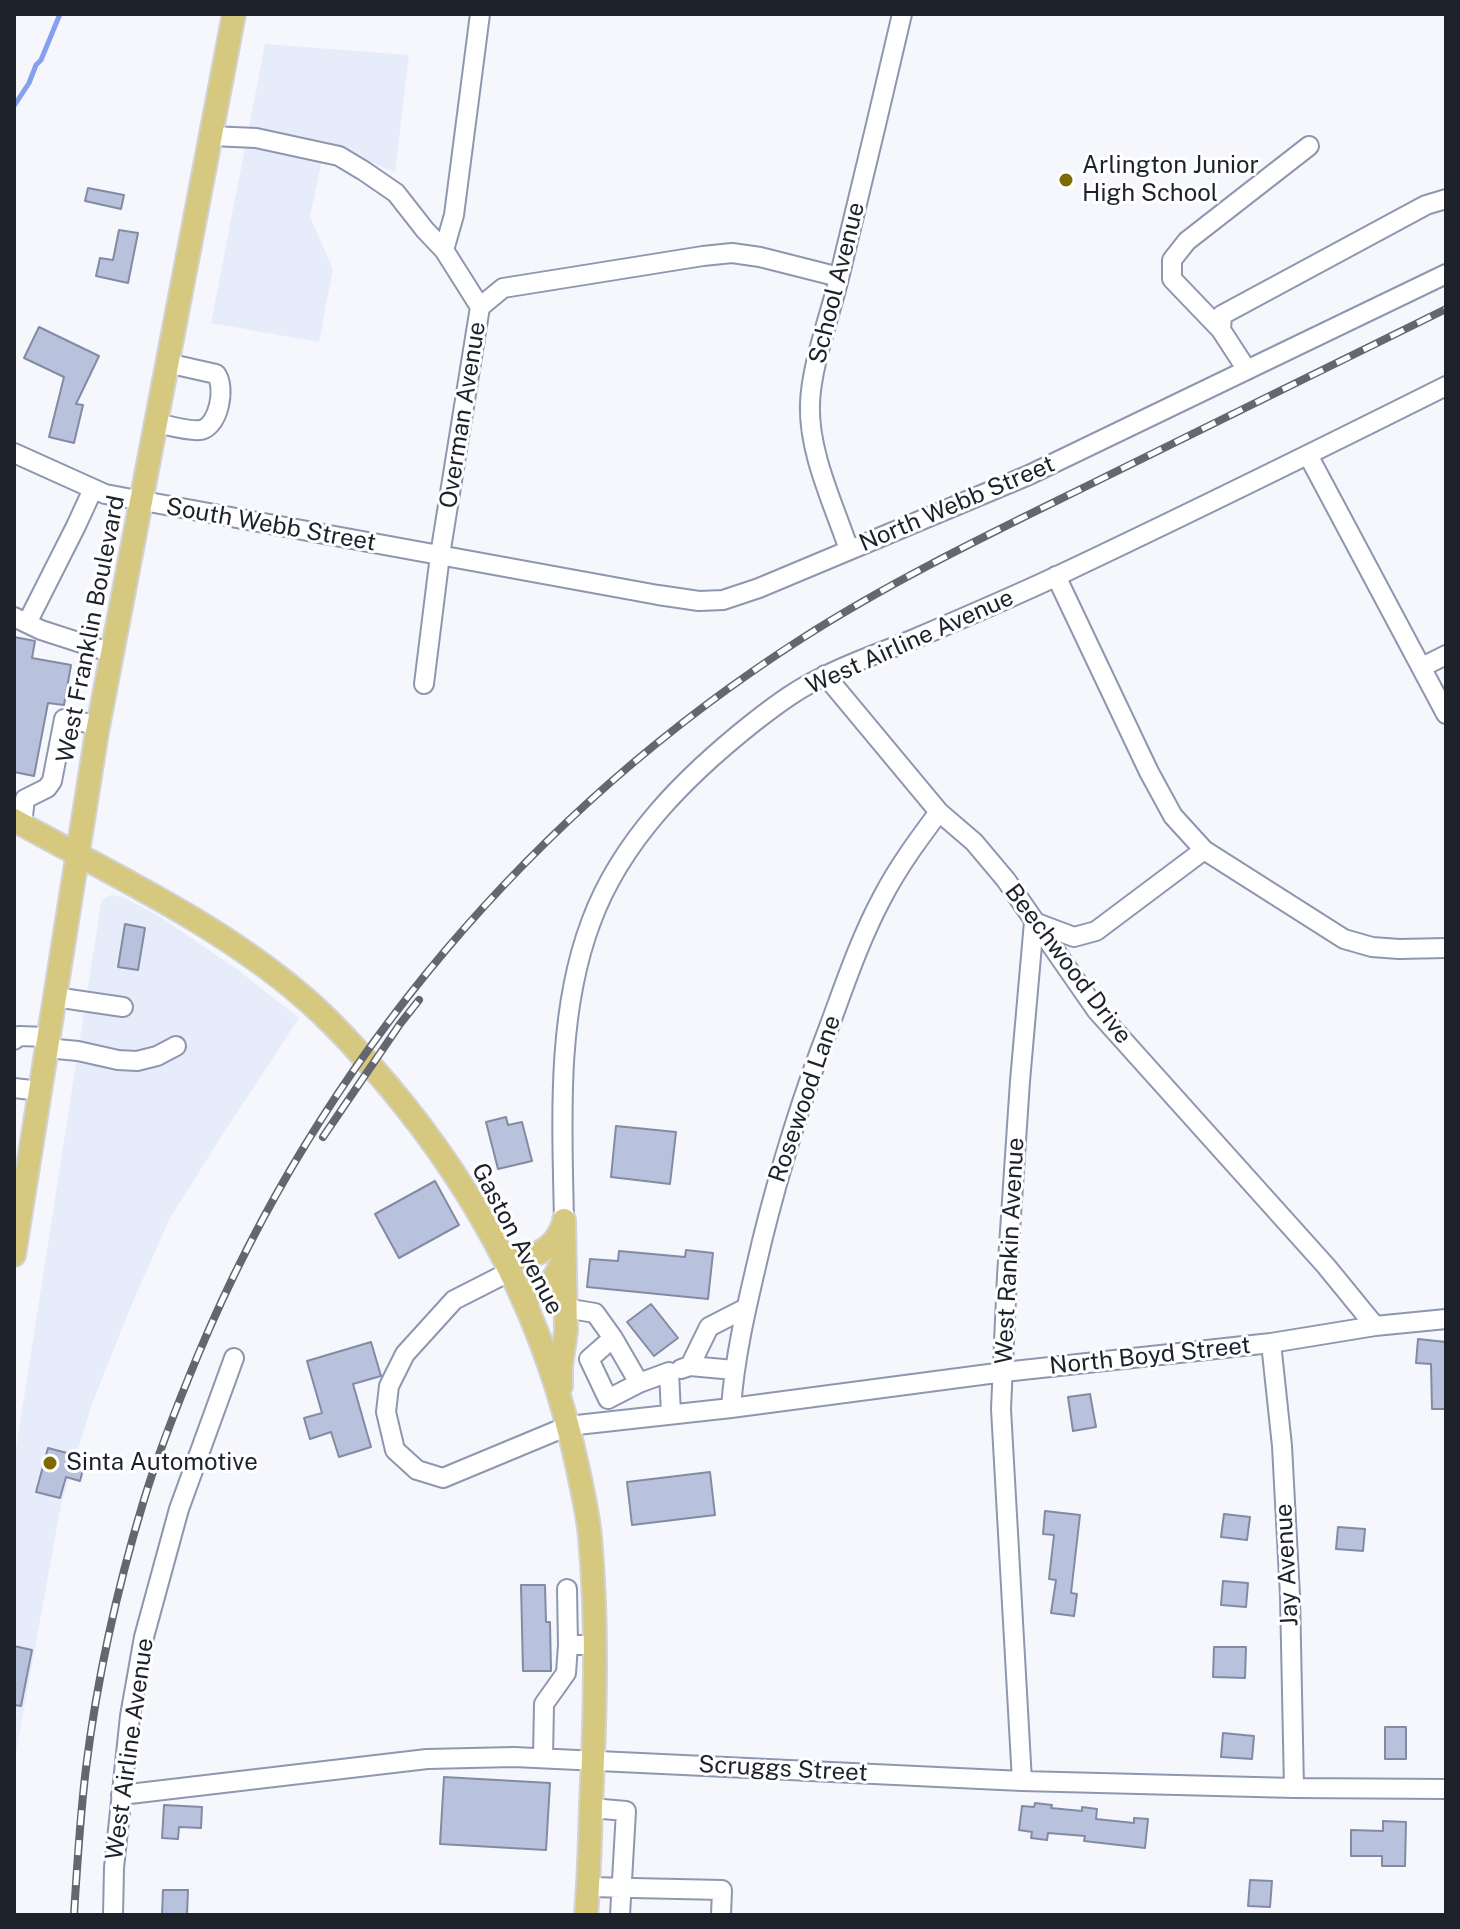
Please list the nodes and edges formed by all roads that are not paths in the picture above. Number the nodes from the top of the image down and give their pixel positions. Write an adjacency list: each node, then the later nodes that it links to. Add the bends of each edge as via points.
1 (234, 14): 4 (main road, West Franklin Boulevard)
2 (480, 14): 7 (street, via 454,215)
3 (902, 14): 9 (street, School Avenue)
4 (211, 136): 7 (street, Overman Avenue, via 256,138 339,156 396,193); 12 (main road, West Franklin Boulevard)
5 (1309, 146): 11 (street, via 1187,241 1172,260 1172,279)
6 (1446, 199): 11 (street, via 1222,315)
7 (444, 250): 10 (street, Overman Avenue)
8 (1446, 274): 13 (street, North Webb Street)
9 (839, 277): 10 (street, via 732,253 503,288); 20 (street, School Avenue, via 816,366 811,432)
10 (480, 307): 21 (street, Overman Avenue)
11 (1221, 330): 13 (street)
12 (167, 363): 15 (main road, West Franklin Boulevard); 15 (street, via 216,374 221,395 210,426 200,430)
13 (1247, 370): 20 (street, North Webb Street, via 1029,475)
14 (1446, 386): 17 (street, West Airline Avenue)
15 (156, 423): 19 (main road, West Franklin Boulevard)
16 (14, 453): 18 (street, South Webb Street)
17 (1308, 455): 22 (street, West Airline Avenue); 26 (street)
18 (93, 489): 19 (street, South Webb Street); 23 (street)
19 (142, 502): 21 (street, South Webb Street); 24 (main road, West Franklin Boulevard)
20 (849, 550): 21 (street, North Webb Street, via 759,588 723,600 699,601)
21 (440, 555): 28 (street, Overman Avenue)
22 (1056, 576): 27 (street, West Airline Avenue); 33 (street, via 1155,783 1173,816)
23 (20, 620): 24 (street)
24 (112, 653): 30 (main road, West Franklin Boulevard)
25 (1446, 655): 26 (street)
26 (1422, 667): 29 (street)
27 (825, 675): 31 (street, Beechwood Drive); 44 (street, West Airline Avenue, via 783,699 691,776 641,831 591,919 566,1034)
28 (424, 684)
29 (1446, 714)
30 (98, 725): 32 (street, via 64,719 52,781 25,799); 34 (main road, West Franklin Boulevard)
31 (939, 812): 35 (street, Beechwood Drive, via 974,842); 50 (street, Rosewood Lane, via 881,898 858,951 802,1098)
32 (18, 822): 34 (main road, Gaston Avenue)
33 (1204, 850): 35 (street, via 1096,931 1074,937); 36 (street, via 1344,939 1372,947)
34 (79, 854): 37 (main road, West Franklin Boulevard); 47 (main road, Gaston Avenue, via 232,943 325,1016 413,1115 456,1174)
35 (1034, 922): 52 (street, Beechwood Drive, via 1097,1011); 61 (street, West Rankin Avenue)
36 (1446, 948)
37 (55, 997): 38 (street); 40 (main road, West Franklin Boulevard)
38 (123, 1007)
39 (14, 1040): 40 (street, via 19,1036)
40 (47, 1042): 41 (street, via 137,1061); 43 (main road, West Franklin Boulevard)
41 (176, 1046)
42 (14, 1088): 43 (street)
43 (40, 1091): 45 (main road, West Franklin Boulevard)
44 (564, 1220): 46 (main road); 47 (main road, via 557,1239 541,1253)
45 (14, 1255)
46 (564, 1256): 48 (main road, via 556,1277); 49 (main road)
47 (507, 1264): 48 (main road, Gaston Avenue); 66 (street, North Boyd Street, via 454,1300 405,1354 389,1386 386,1412 395,1450 417,1470 443,1478)
48 (524, 1300): 66 (main road, Gaston Avenue)
49 (565, 1308): 53 (street, via 595,1313); 58 (main road)
50 (746, 1308): 57 (street, via 709,1327); 59 (street, Rosewood Lane)
51 (1446, 1319): 52 (street, North Boyd Street)
52 (1375, 1326): 54 (street, North Boyd Street)
53 (613, 1338): 56 (street); 62 (street)
54 (1271, 1343): 61 (street, North Boyd Street); 74 (street, Jay Avenue, via 1290,1596)
55 (234, 1358): 76 (street, West Airline Avenue, via 179,1509 153,1602 130,1716)
56 (589, 1359): 58 (street); 63 (street)
57 (690, 1366): 59 (street); 60 (street)
58 (561, 1369): 66 (main road)
59 (734, 1370): 64 (street, Rosewood Lane)
60 (669, 1372): 62 (street); 65 (street)
61 (1004, 1372): 64 (street, North Boyd Street); 73 (street, West Rankin Avenue, via 1001,1409)
62 (639, 1383): 63 (street)
63 (608, 1399): 67 (street)
64 (731, 1408): 65 (street, North Boyd Street)
65 (671, 1414): 67 (street, North Boyd Street)
66 (565, 1415): 67 (street, North Boyd Street); 70 (main road, Gaston Avenue, via 590,1536)
67 (614, 1420)
68 (567, 1589): 69 (street)
69 (568, 1645): 70 (street); 71 (street, via 566,1673 544,1704)
70 (595, 1645): 72 (main road, Gaston Avenue)
71 (543, 1758): 72 (street, Scruggs Street); 76 (street, Scruggs Street, via 427,1759)
72 (594, 1760): 73 (street, Scruggs Street); 77 (main road, Gaston Avenue)
73 (1022, 1781): 74 (street, Scruggs Street)
74 (1294, 1788): 75 (street, Scruggs Street)
75 (1446, 1789)
76 (121, 1795): 80 (street, West Airline Avenue)
77 (591, 1808): 78 (main road, Gaston Avenue); 79 (street, via 626,1811)
78 (589, 1887): 79 (street); 81 (main road, Gaston Avenue)
79 (622, 1887): 82 (street); 83 (street, via 722,1890)
80 (113, 1915)
81 (586, 1915)
82 (620, 1915)
83 (721, 1915)

